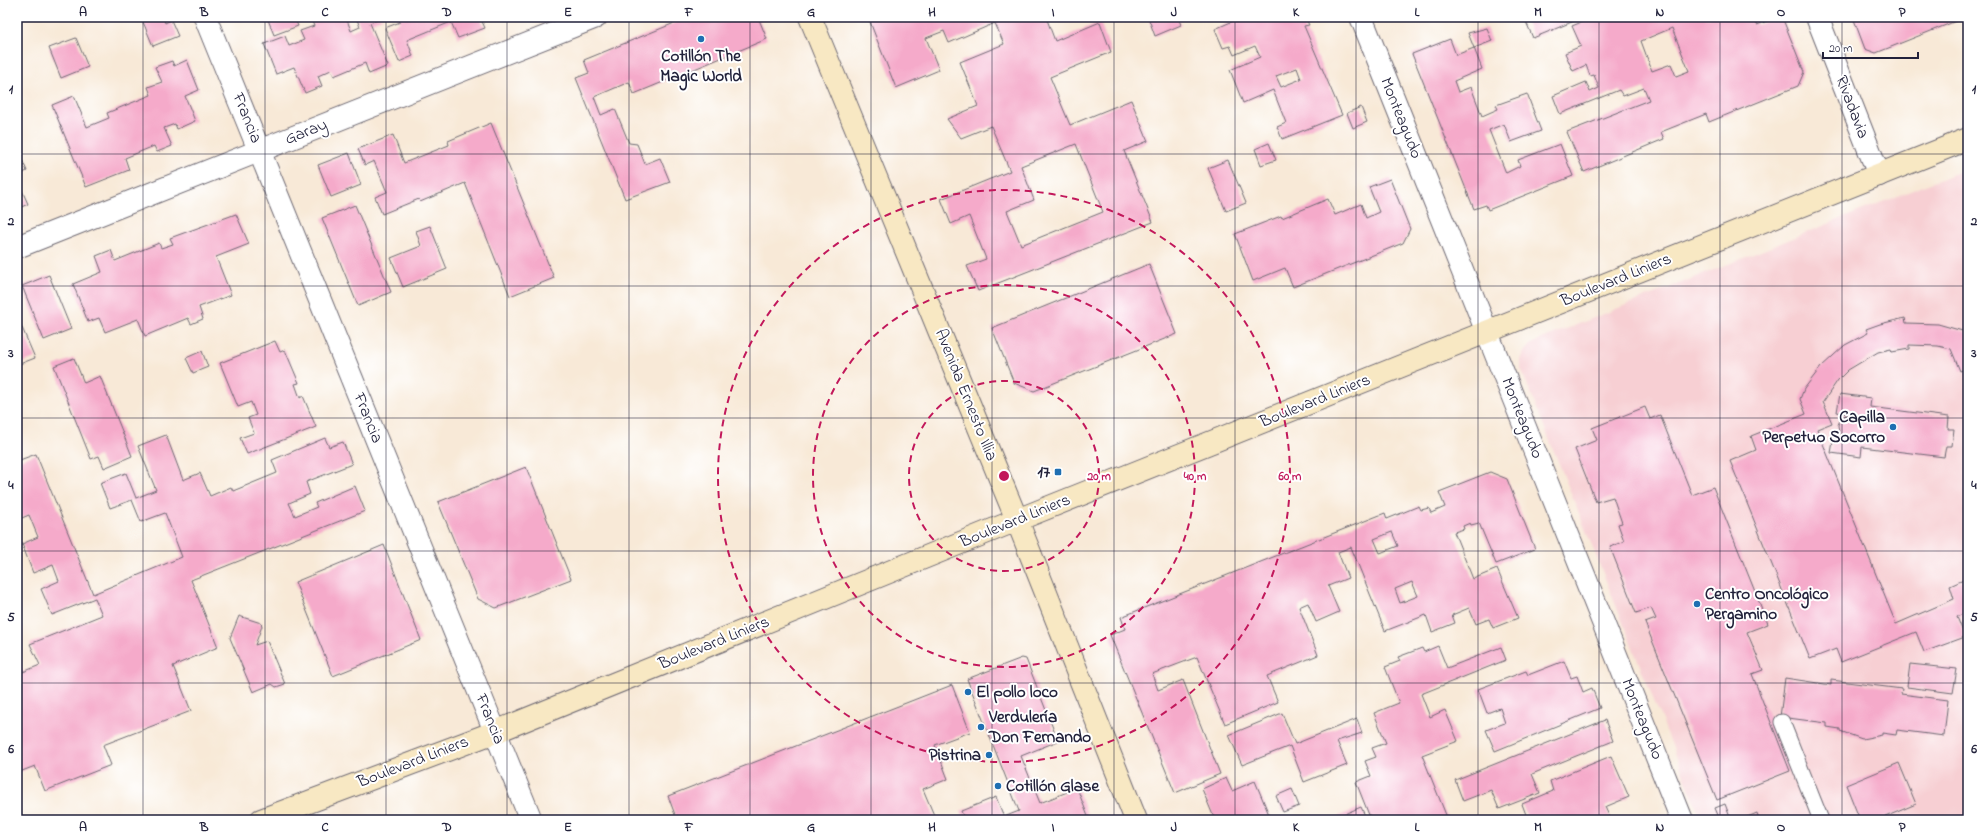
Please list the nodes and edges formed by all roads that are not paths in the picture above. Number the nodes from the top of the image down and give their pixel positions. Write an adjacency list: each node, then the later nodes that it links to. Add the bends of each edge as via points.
1 (205, 17): 7 (street, Francia)
2 (596, 17): 7 (street, Garay)
3 (810, 17): 11 (main road, Avenida Ernesto Illia)
4 (1361, 17): 10 (street, Monteagudo)
5 (1817, 17): 8 (street, Rivadavia)
6 (1968, 139): 8 (main road, Boulevard Liniers)
7 (260, 150): 9 (street, Garay); 13 (street, Francia)
8 (1879, 175): 10 (main road, Boulevard Liniers)
9 (17, 247)
10 (1487, 332): 11 (main road, Boulevard Liniers); 17 (street, Monteagudo)
11 (1017, 520): 13 (main road, Boulevard Liniers); 16 (main road, Avenida Ernesto Illia)
12 (1782, 722): 18 (lane)
13 (495, 732): 14 (main road, Boulevard Liniers); 15 (street, Francia)
14 (261, 820)
15 (531, 820)
16 (1136, 820)
17 (1682, 820)
18 (1821, 820)

